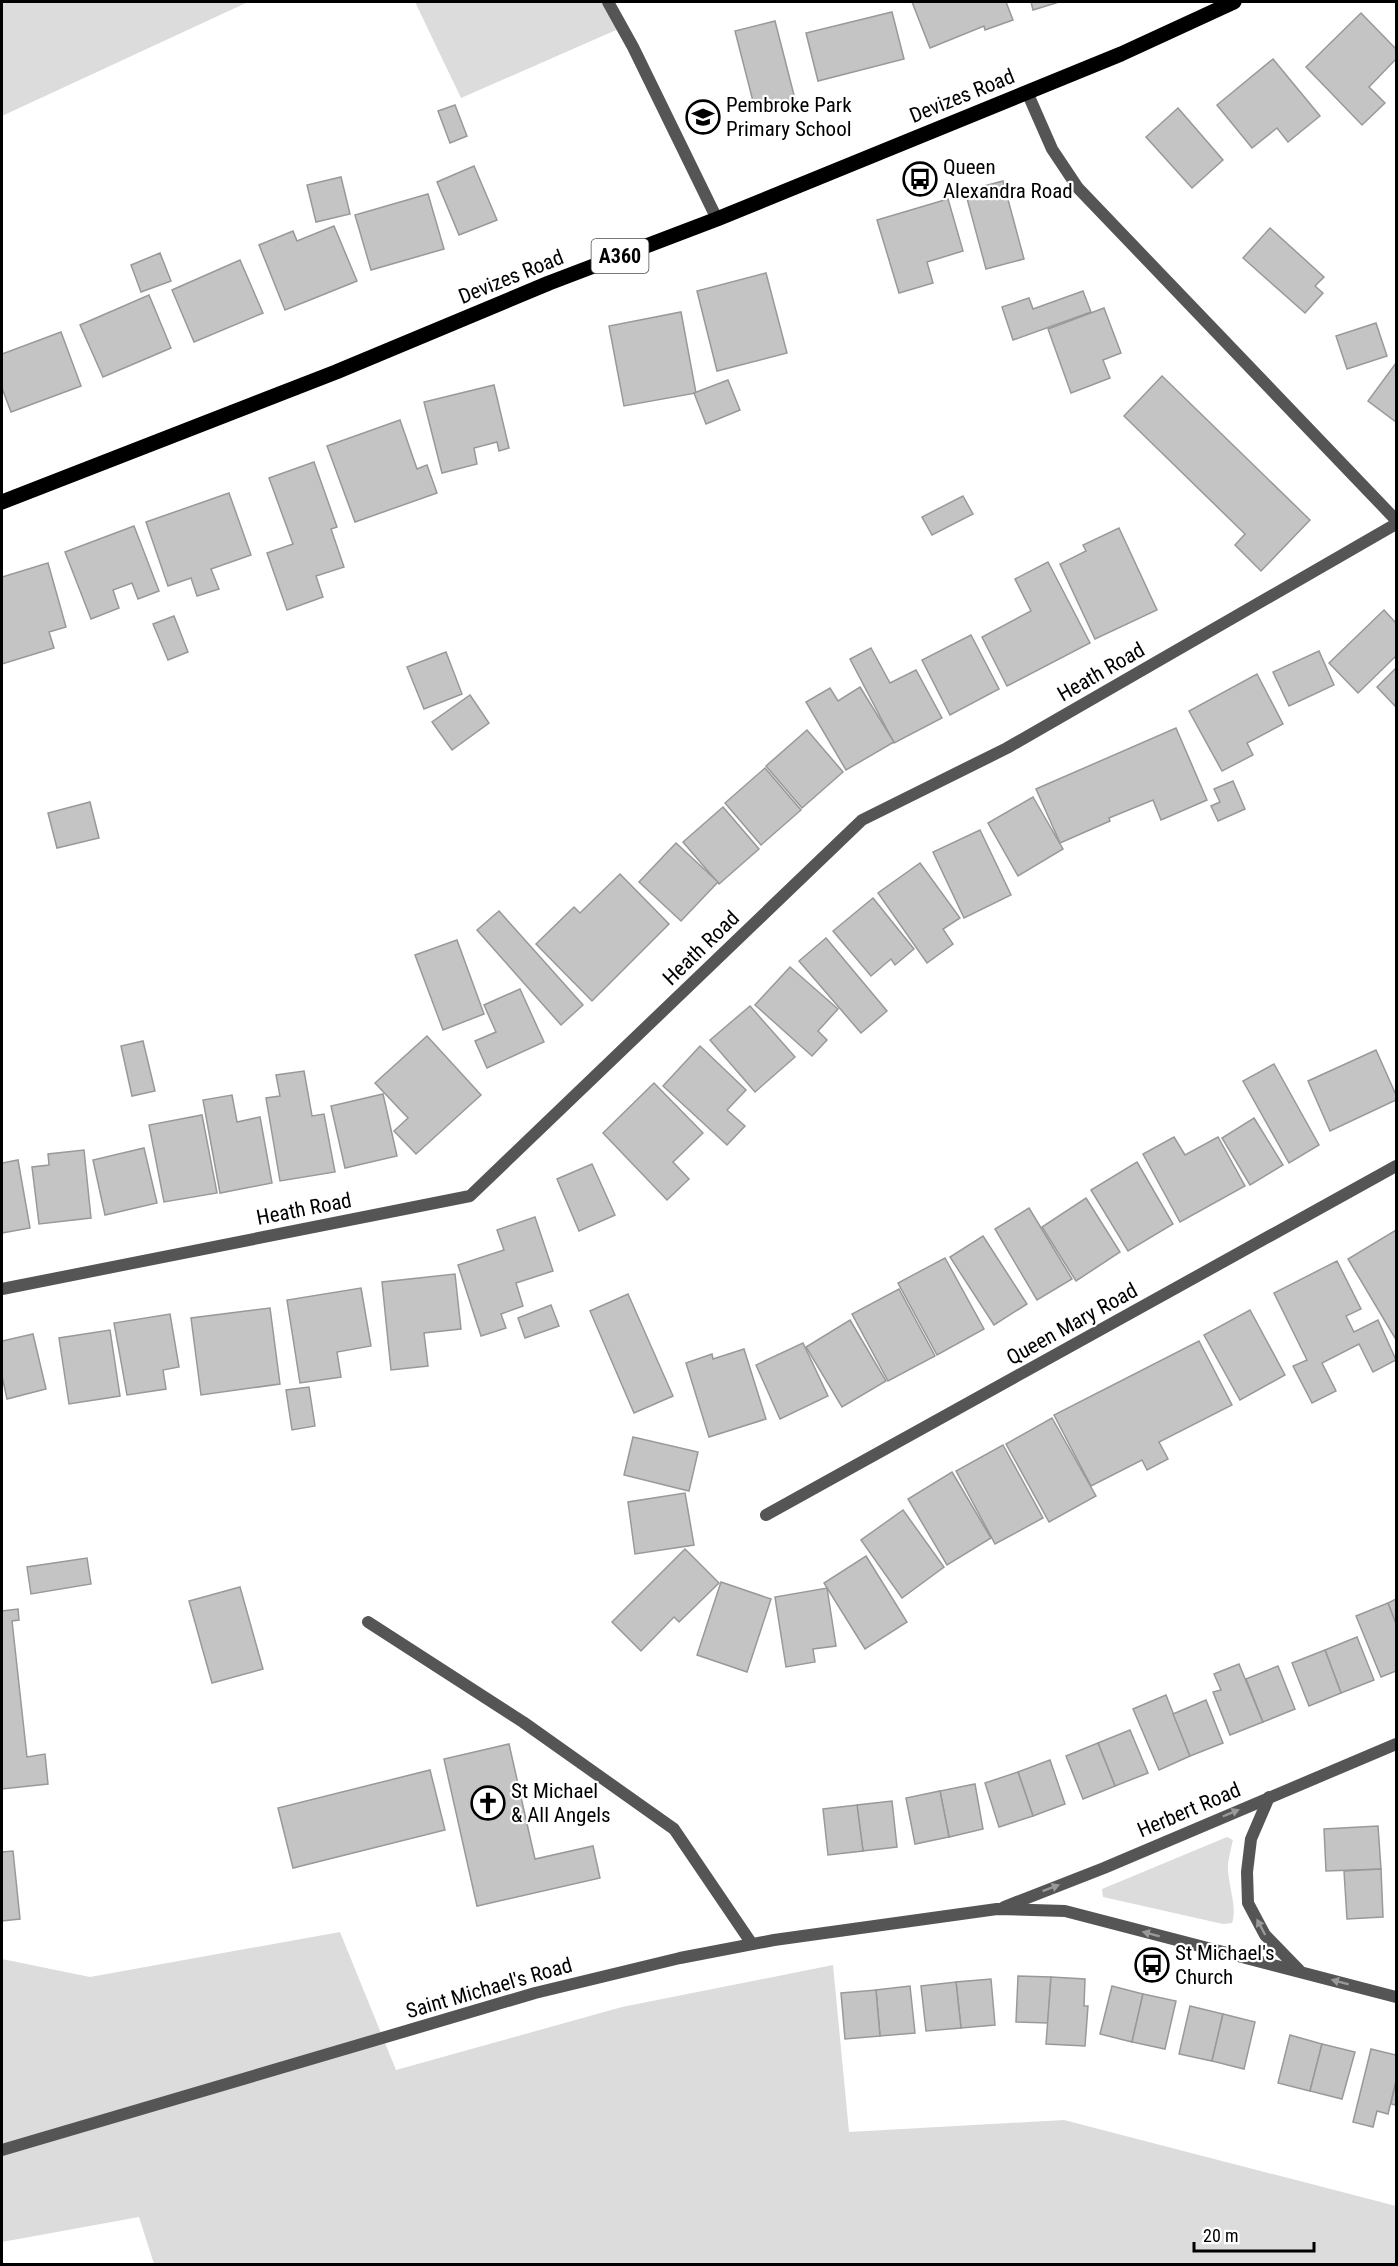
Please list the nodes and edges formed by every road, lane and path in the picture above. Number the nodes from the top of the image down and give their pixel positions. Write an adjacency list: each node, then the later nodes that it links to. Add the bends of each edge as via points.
1 (608, 2): 4 (street)
2 (1234, 2): 3 (main road, Devizes Road / A360)
3 (1027, 92): 4 (main road, Devizes Road / A360); 6 (street, via 1052,149 1078,188)
4 (717, 219): 5 (main road, Devizes Road / A360)
5 (2, 502)
6 (1396, 522): 8 (street, Heath Road, via 1008,748 862,820 470,1196)
7 (1396, 1166): 9 (street, Queen Mary Road)
8 (2, 1289)
9 (766, 1515)
10 (368, 1622): 14 (street, via 523,1722 674,1829)
11 (1396, 1744): 12 (street, Herbert Road)
12 (1269, 1797): 13 (street, Herbert Road, one-way to 12); 15 (street, one-way to 12, via 1264,1935 1248,1903 1251,1839)
13 (997, 1909): 14 (street, Saint Michael's Road); 15 (street, one-way to 13, via 1065,1911)
14 (752, 1944): 17 (street, Saint Michael's Road, via 535,1993)
15 (1299, 1971): 16 (street, one-way to 15)
16 (1396, 1997)
17 (2, 2150)

